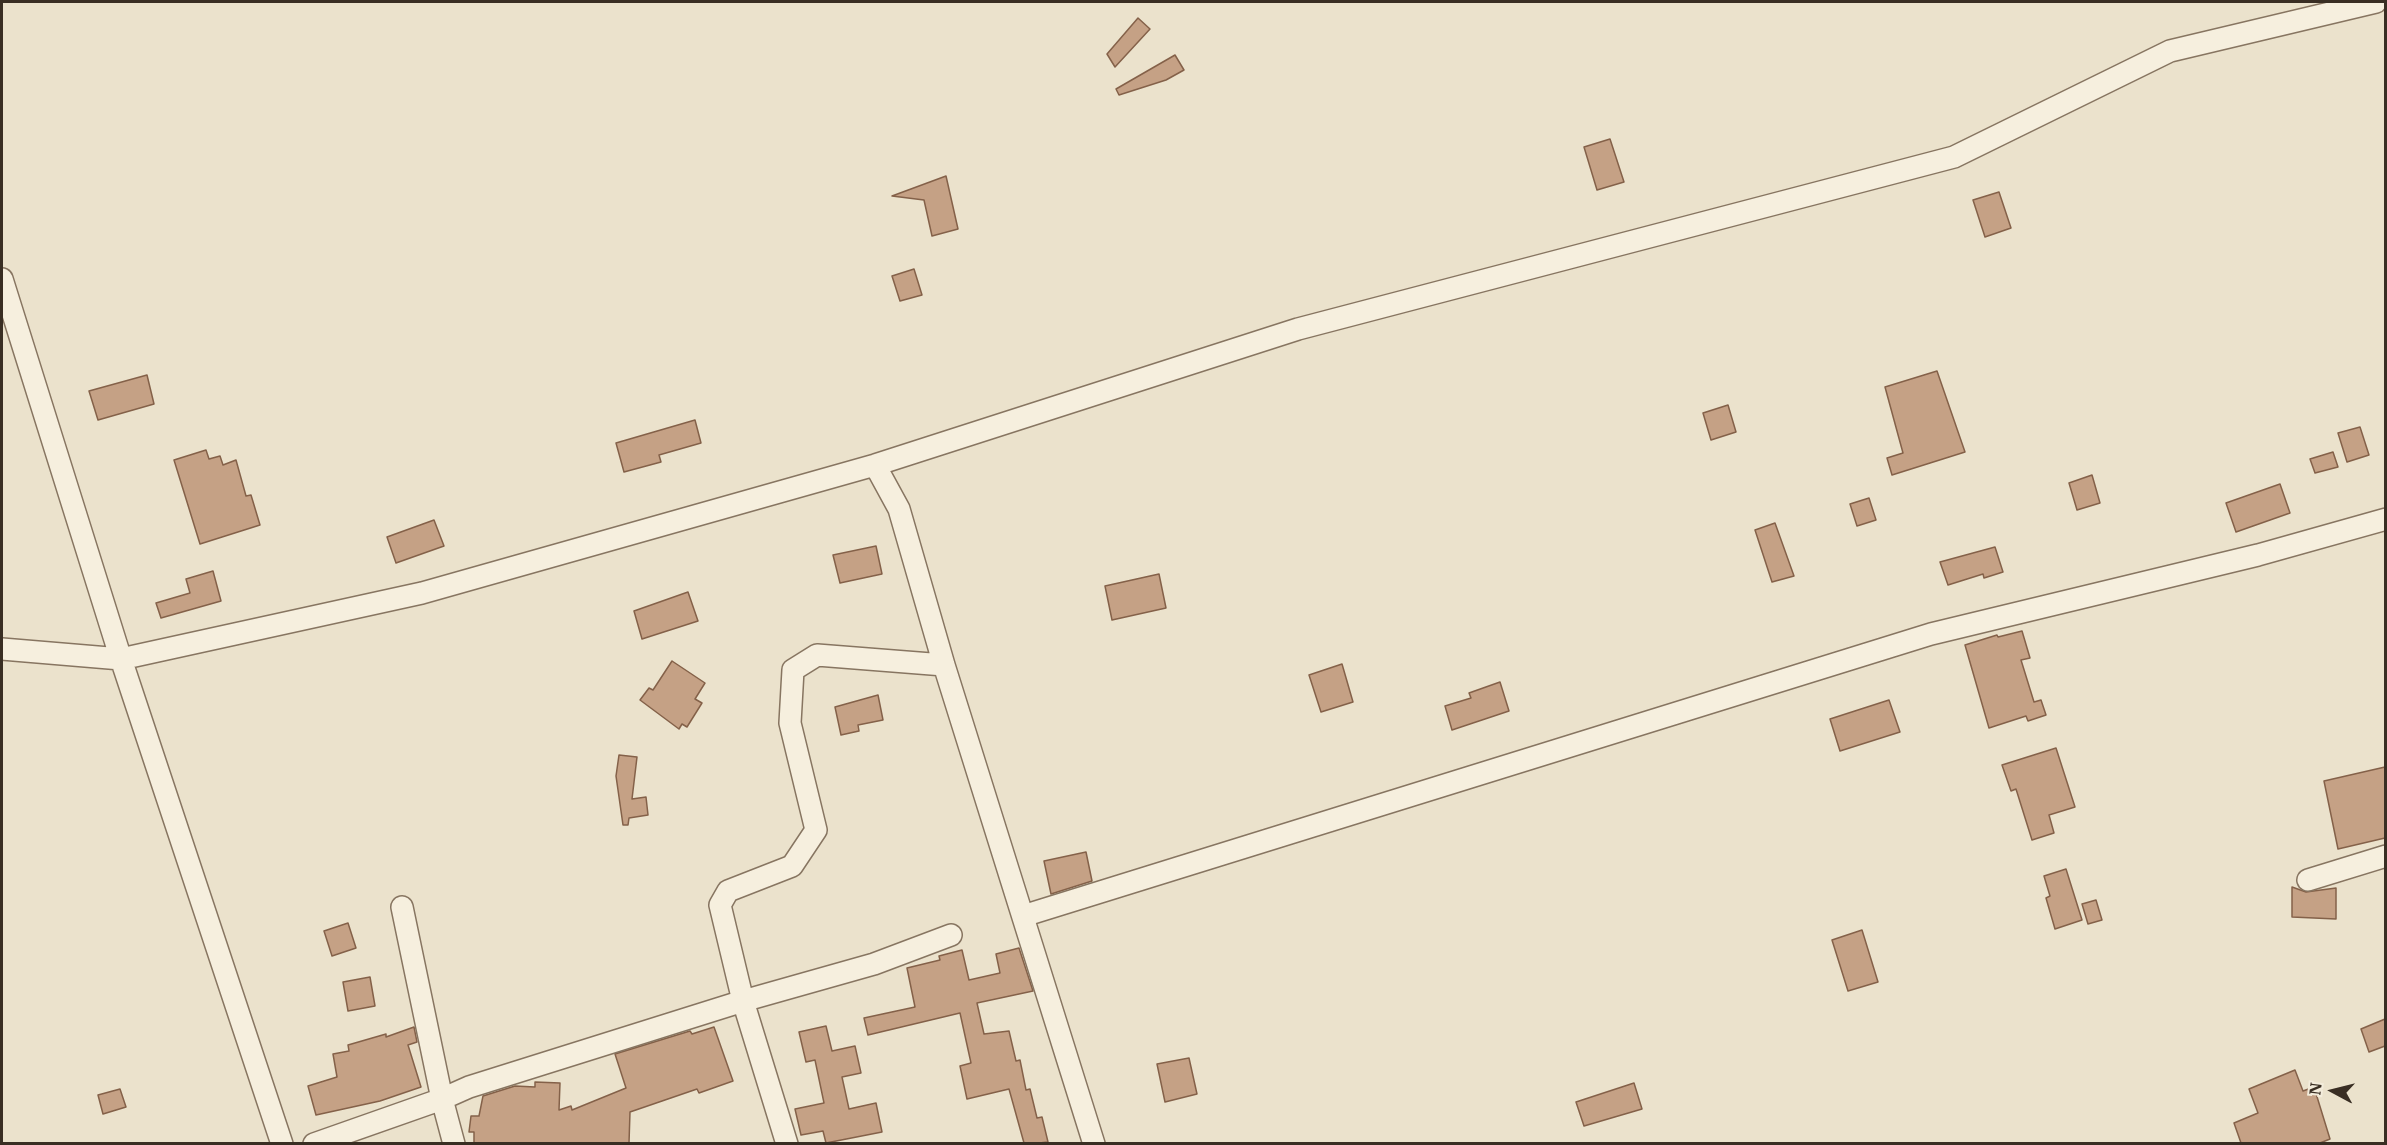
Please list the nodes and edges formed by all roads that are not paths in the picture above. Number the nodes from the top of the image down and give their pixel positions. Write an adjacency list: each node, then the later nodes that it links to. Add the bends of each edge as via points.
1 (2376, 2): 3 (street, via 2170,51 1954,157 1298,329)
2 (2, 279): 6 (street)
3 (875, 465): 6 (street, via 422,593); 7 (street, via 898,509)
4 (2385, 519): 11 (street, via 2258,555 1931,634)
5 (2, 649): 6 (street)
6 (121, 659): 15 (street)
7 (944, 665): 11 (street); 13 (street, via 817,655 793,670 790,723 816,830 792,866 728,891 720,905)
8 (2385, 856): 9 (street)
9 (2308, 880)
10 (402, 907): 14 (street)
11 (1023, 916): 19 (street)
12 (951, 935): 13 (street, via 873,964)
13 (743, 1001): 14 (street, via 480,1083); 18 (street)
14 (442, 1099): 16 (street); 17 (street)
15 (282, 1143)
16 (314, 1143)
17 (454, 1143)
18 (787, 1143)
19 (1094, 1143)

